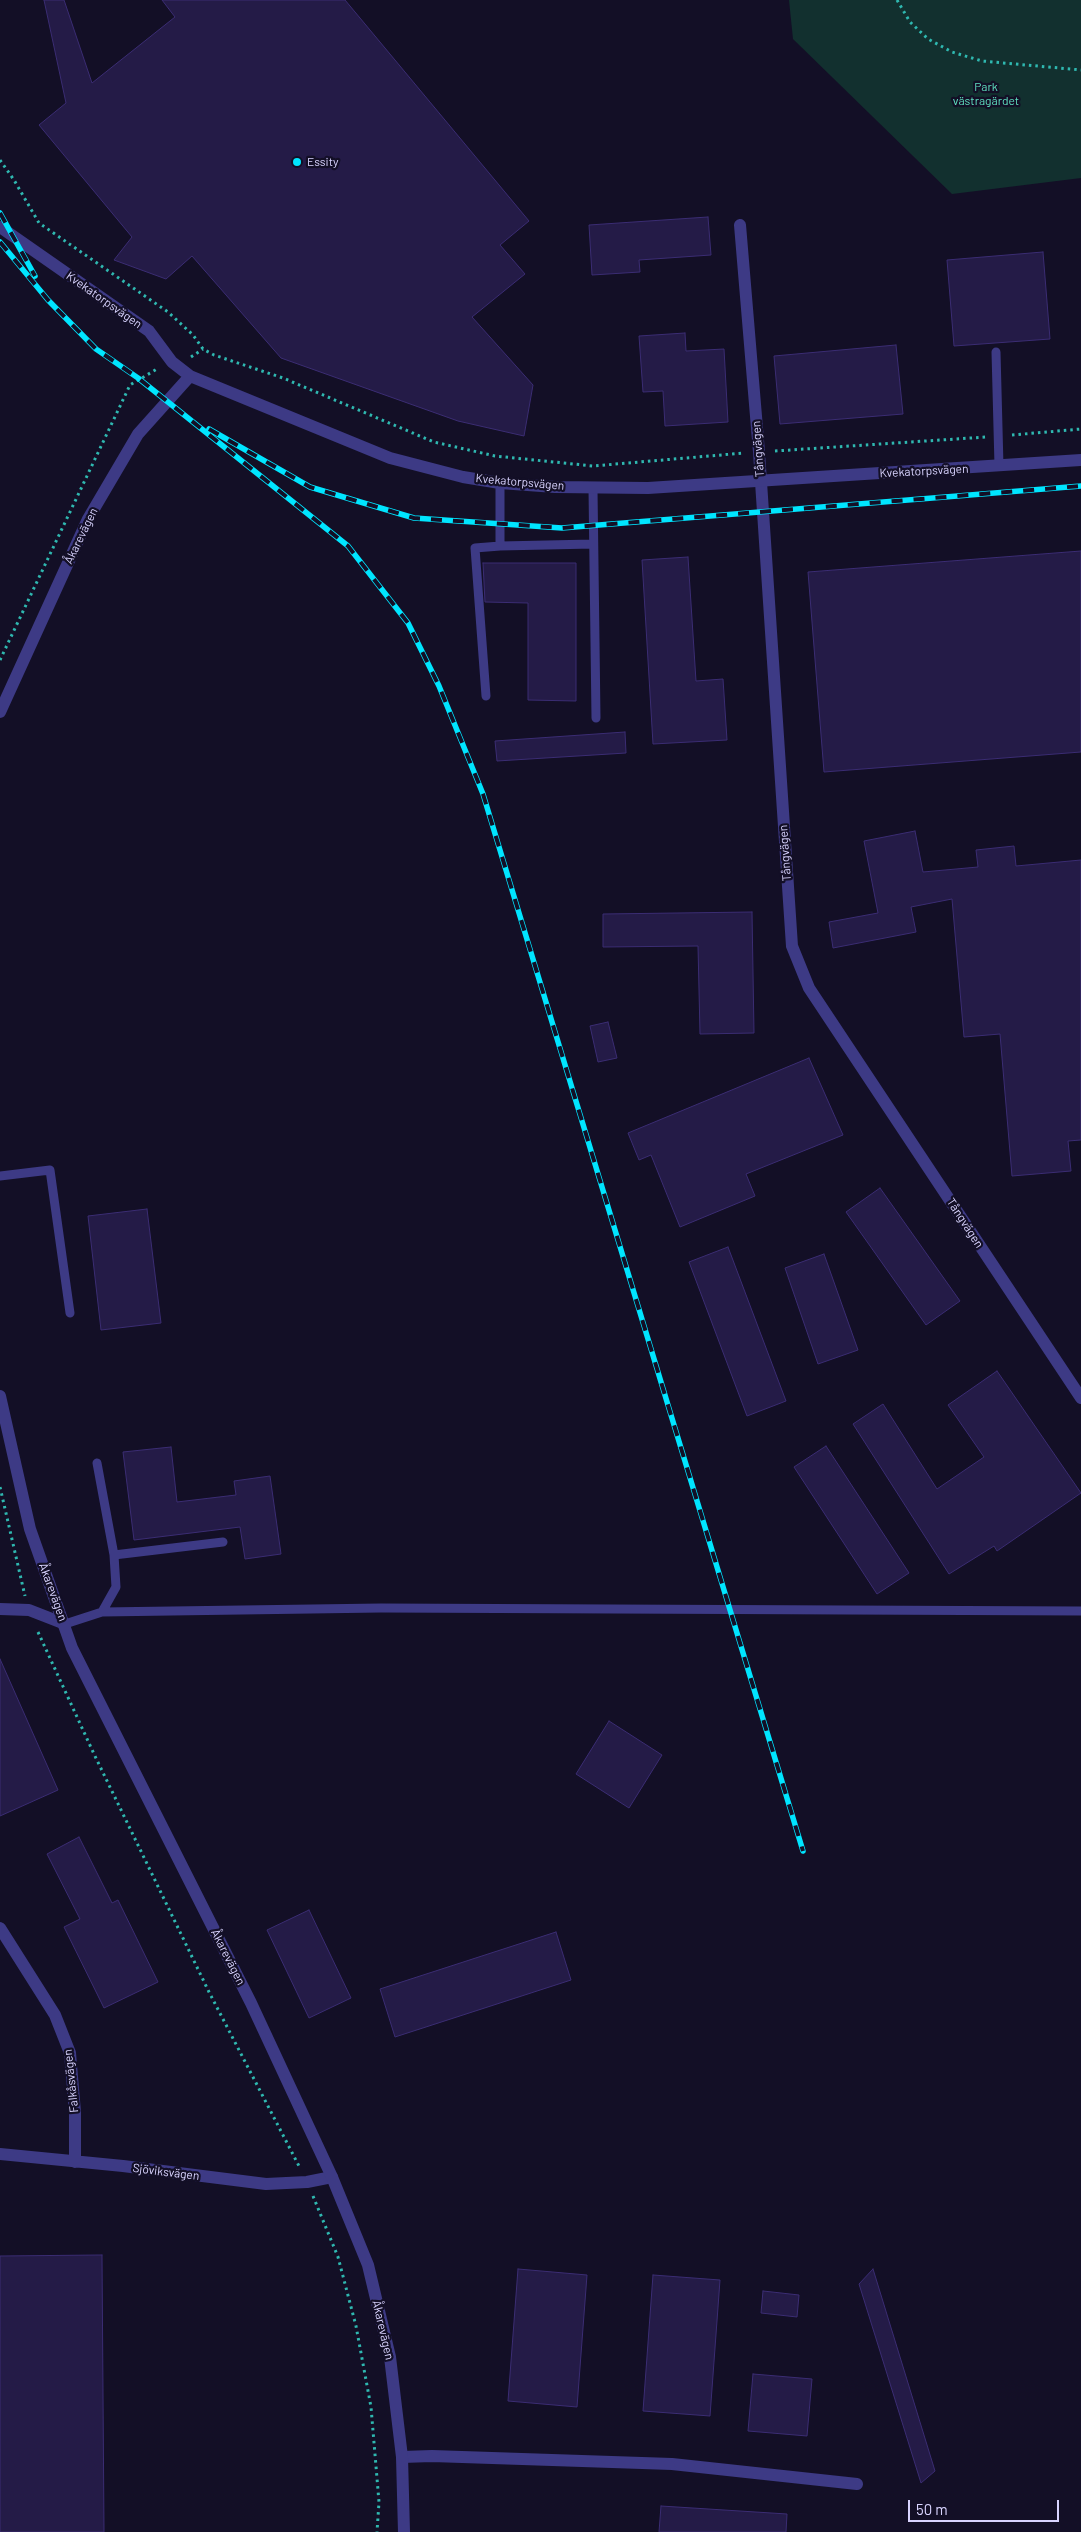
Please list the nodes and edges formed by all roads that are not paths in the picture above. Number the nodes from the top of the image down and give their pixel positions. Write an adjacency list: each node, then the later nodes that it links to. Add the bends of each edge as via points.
1 (740, 225): 7 (street, Tångvägen)
2 (0, 227): 4 (street, Kvekatorpsvägen, via 149,331 172,362)
3 (996, 352): 6 (lane)
4 (190, 376): 8 (street, Kvekatorpsvägen, via 390,458); 13 (street, Åkarevägen, via 138,434 88,519)
5 (1081, 460): 6 (street, Kvekatorpsvägen)
6 (999, 466): 7 (street, Kvekatorpsvägen)
7 (760, 480): 9 (street, Kvekatorpsvägen, via 648,488); 18 (street, Tångvägen, via 790,932 798,965 809,988)
8 (500, 483): 9 (street, Kvekatorpsvägen); 11 (lane)
9 (593, 488): 10 (lane)
10 (592, 544): 11 (lane); 14 (lane)
11 (500, 546): 12 (lane, via 476,548)
12 (486, 696)
13 (0, 712)
14 (596, 718)
15 (0, 1176): 16 (lane, via 50,1170)
16 (70, 1313)
17 (0, 1396): 25 (street, Åkarevägen, via 30,1529)
18 (1081, 1398)
19 (97, 1463): 21 (lane)
20 (223, 1542): 21 (lane)
21 (114, 1555): 24 (lane, via 116,1586)
22 (0, 1610): 25 (street, via 28,1610)
23 (1081, 1611): 24 (lane, via 381,1608)
24 (102, 1612): 25 (lane)
25 (65, 1624): 29 (street, Åkarevägen, via 72,1648 251,2003)
26 (0, 1928): 28 (street, Falkåsvägen, via 56,2015 70,2053)
27 (0, 2154): 28 (street, Sjöviksvägen)
28 (75, 2162): 29 (street, Sjöviksvägen, via 266,2184)
29 (332, 2177): 30 (street, Åkarevägen, via 368,2265 390,2357)
30 (402, 2457): 31 (street, via 672,2464); 32 (street, Åkarevägen)
31 (857, 2484)
32 (404, 2532)

